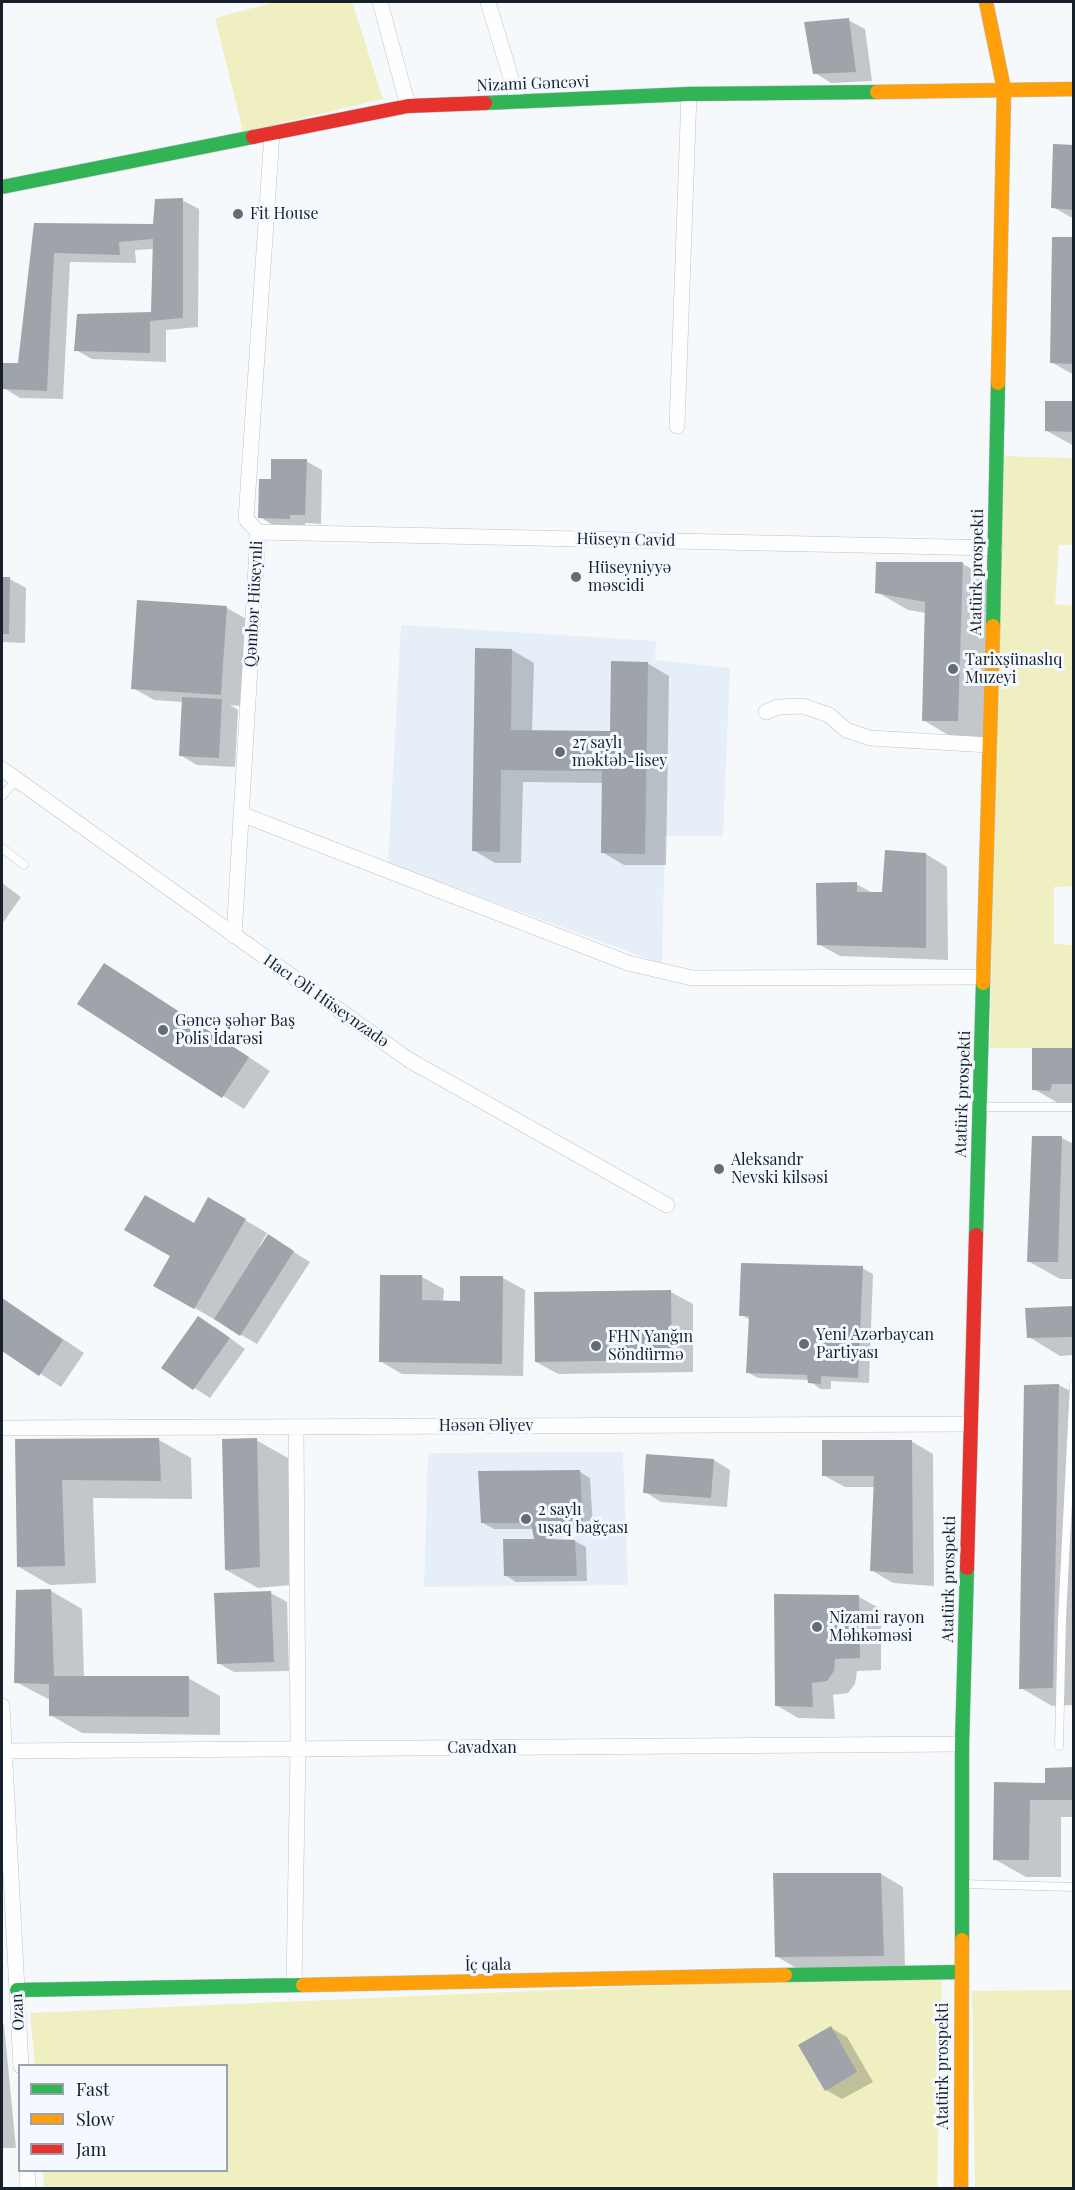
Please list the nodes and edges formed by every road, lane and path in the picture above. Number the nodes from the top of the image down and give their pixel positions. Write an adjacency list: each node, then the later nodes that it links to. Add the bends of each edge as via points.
1 (380, 2): 8 (street)
2 (488, 2): 7 (street)
3 (986, 2): 4 (main road, Atatürk prospekti)
4 (1004, 89): 5 (main road, Nizami Gəncəvi); 6 (main road, Nizami Gəncəvi); 13 (main road, Atatürk prospekti)
5 (1074, 89)
6 (689, 94): 7 (main road, Nizami Gəncəvi); 11 (street)
7 (518, 101): 8 (main road, Nizami Gəncəvi)
8 (408, 106): 9 (main road, Nizami Gəncəvi)
9 (272, 133): 10 (main road, Nizami Gəncəvi); 12 (street, Qəmbər Hüseynli, via 246,519)
10 (2, 187)
11 (677, 426)
12 (258, 532): 13 (street, Hüseyn Cavid); 19 (street, Qəmbər Hüseynli)
13 (995, 548): 15 (main road, Atatürk prospekti)
14 (766, 712): 15 (street, via 778,707 803,706 828,715 846,730 870,738)
15 (989, 745): 23 (main road, Atatürk prospekti)
16 (2, 770): 17 (street, Hacı Əli Hüseynzadə)
17 (16, 780): 18 (lane); 22 (street, Hacı Əli Hüseynzadə)
18 (2, 795)
19 (241, 814): 22 (street, Qəmbər Hüseynli); 23 (street, via 628,963 692,978)
20 (2, 848): 21 (lane)
21 (24, 865)
22 (234, 936): 26 (street, Hacı Əli Hüseynzadə, via 409,1060)
23 (982, 977): 24 (main road, Atatürk prospekti)
24 (979, 1107): 25 (lane); 28 (main road, Atatürk prospekti)
25 (1074, 1107)
26 (667, 1205)
27 (1074, 1384): 31 (lane)
28 (970, 1424): 29 (street, Həsən Əliyev); 33 (main road, Atatürk prospekti)
29 (296, 1426): 30 (street, Həsən Əliyev); 35 (street)
30 (2, 1428)
31 (1071, 1519): 34 (lane, via 1062,1619)
32 (2, 1706): 36 (street, Ozan)
33 (962, 1744): 35 (street, Cavadxan); 37 (main road, Atatürk prospekti)
34 (1059, 1746)
35 (297, 1749): 36 (street, Cavadxan); 40 (street)
36 (3, 1751): 41 (street, Ozan)
37 (960, 1884): 38 (lane); 39 (main road, Atatürk prospekti)
38 (1074, 1887)
39 (960, 1972): 40 (main road, İç qala); 45 (main road, Atatürk prospekti)
40 (294, 1985): 41 (main road, İç qala)
41 (17, 1990): 42 (street, Ozan)
42 (21, 2064)
43 (27, 2172): 44 (street)
44 (28, 2188)
45 (961, 2188)

